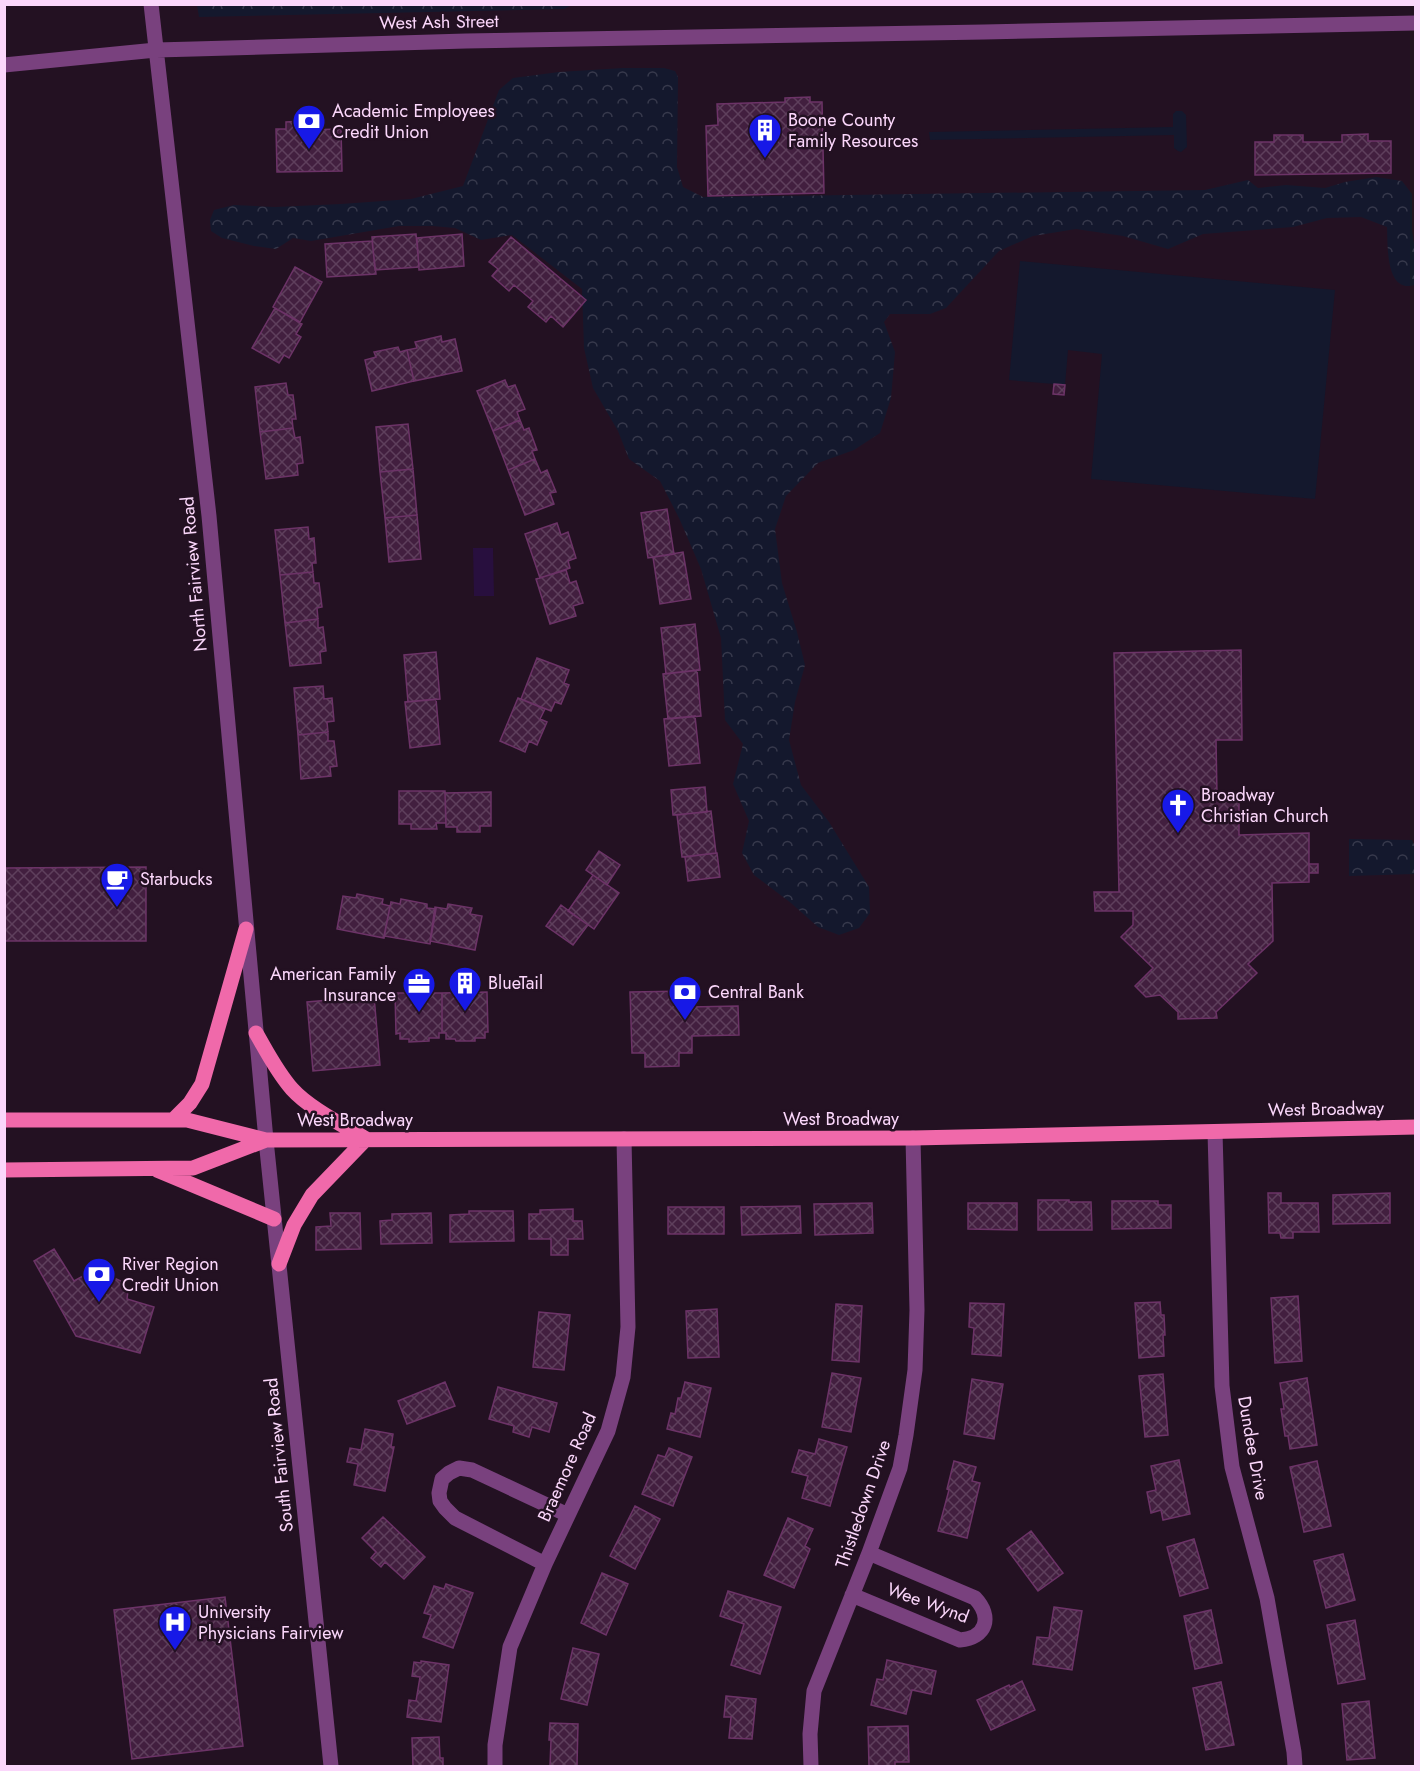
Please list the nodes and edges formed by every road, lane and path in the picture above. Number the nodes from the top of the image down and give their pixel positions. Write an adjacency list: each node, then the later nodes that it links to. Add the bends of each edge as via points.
1 (151, 4): 3 (street, North Fairview Road)
2 (1416, 22): 3 (street, West Ash Street)
3 (156, 50): 4 (street, West Ash Street); 5 (street, North Fairview Road, via 209,516)
4 (4, 66)
5 (246, 929): 6 (street, North Fairview Road); 7 (main road, via 202,1084)
6 (256, 1033): 13 (street, North Fairview Road); 14 (main road, via 292,1090)
7 (174, 1119): 8 (main road, West Broadway); 13 (main road, West Broadway)
8 (4, 1120)
9 (1416, 1127): 10 (main road, West Broadway)
10 (1215, 1132): 11 (main road, West Broadway); 26 (street, Dundee Drive, via 1221,1374 1232,1467 1267,1598)
11 (913, 1138): 12 (main road, West Broadway); 20 (street, Thistledown Drive, via 915,1370 900,1468)
12 (624, 1139): 14 (main road, West Broadway); 19 (street, Braemore Road, via 628,1327 623,1377 608,1431)
13 (266, 1140): 14 (main road, West Broadway); 15 (main road, West Broadway, via 193,1168); 17 (street, South Fairview Road)
14 (366, 1140): 18 (main road, via 312,1196 294,1225)
15 (152, 1168): 16 (main road, West Broadway); 17 (main road)
16 (4, 1170)
17 (274, 1219): 18 (street, South Fairview Road)
18 (279, 1264): 23 (street, South Fairview Road)
19 (568, 1515): 21 (street, Braemore Road); 21 (street, via 472,1470 459,1468 442,1479 440,1501 455,1518)
20 (869, 1553): 22 (street, Thistledown Drive); 22 (street, Wee Wynd, via 975,1598 986,1615 985,1624 971,1639 960,1640)
21 (544, 1564): 24 (street, Braemore Road, via 510,1647)
22 (852, 1595): 25 (street, Thistledown Drive, via 814,1691)
23 (331, 1767)
24 (495, 1767)
25 (811, 1767)
26 (1295, 1767)

